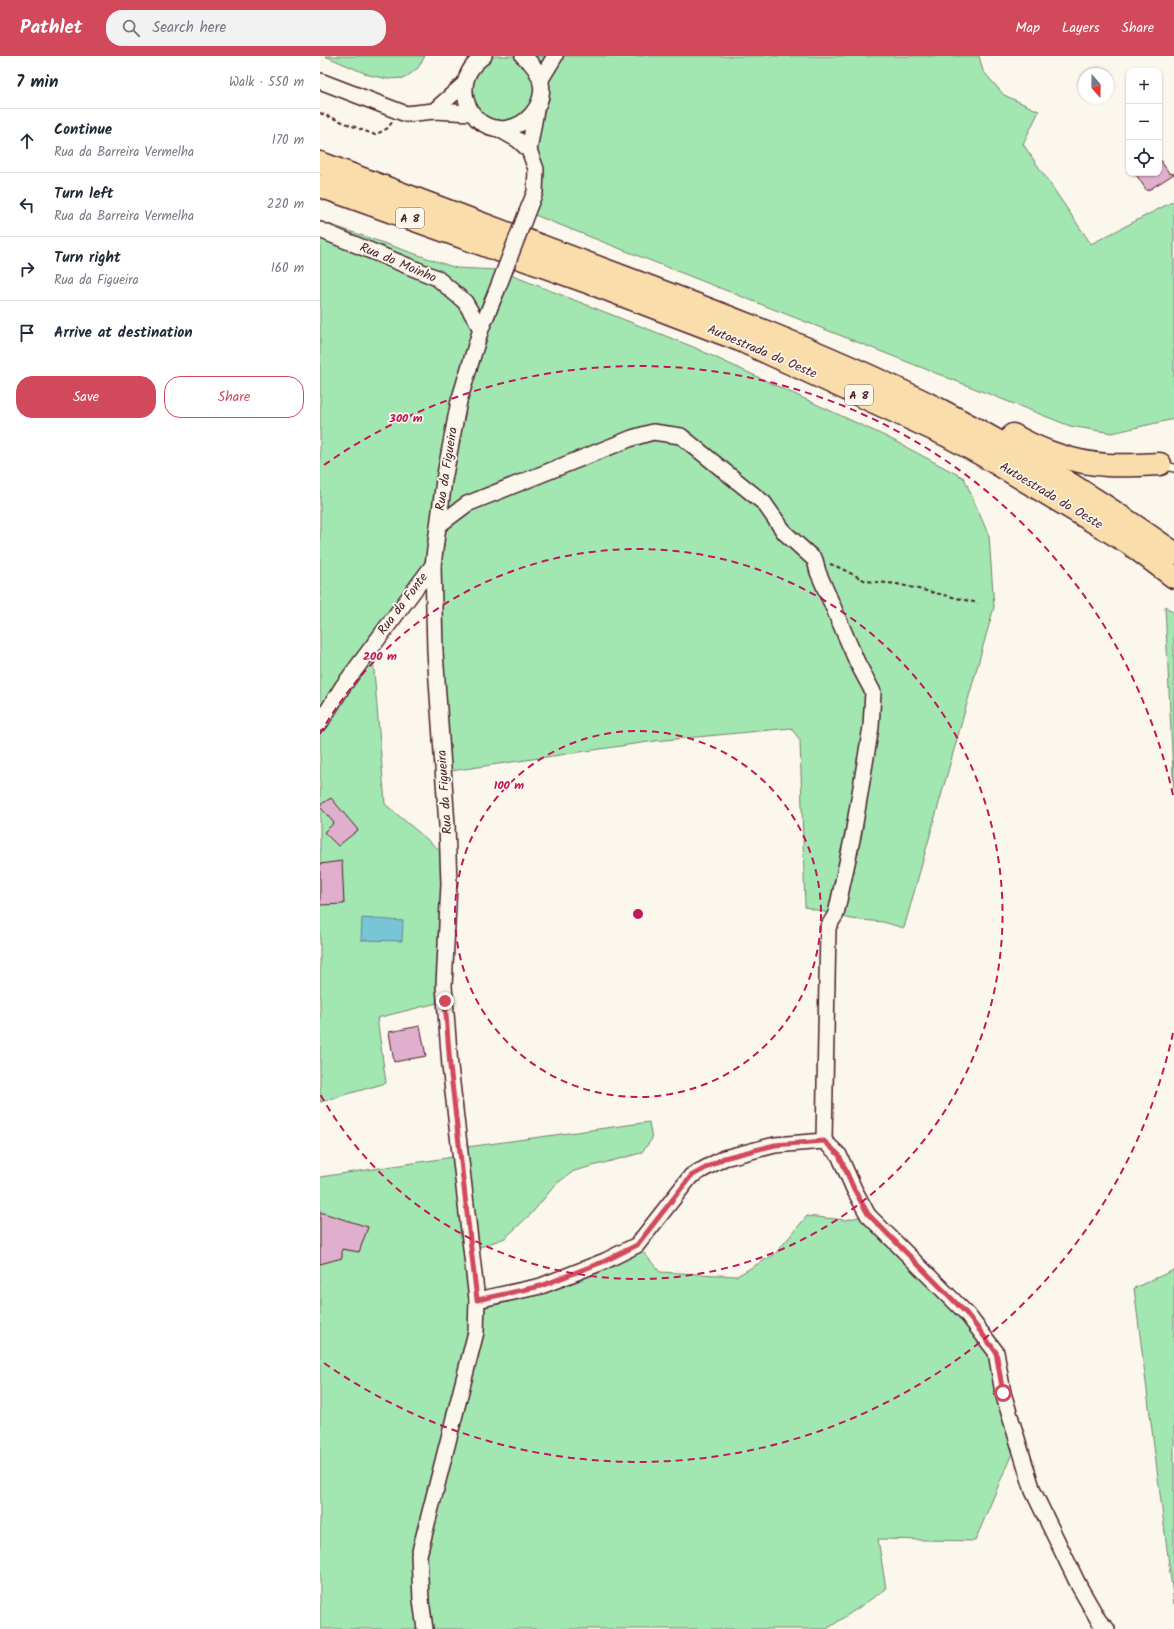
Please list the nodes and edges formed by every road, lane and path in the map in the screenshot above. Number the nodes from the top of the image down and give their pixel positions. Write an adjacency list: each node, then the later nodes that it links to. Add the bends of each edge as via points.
1 (484, 56): 4 (street)
2 (523, 56): 5 (street, via 537,70)
3 (554, 56): 5 (street)
4 (469, 63): 7 (street)
5 (540, 79): 8 (street, via 541,94)
6 (320, 80): 10 (street)
7 (464, 84): 9 (street); 12 (street, via 465,99)
8 (536, 109): 13 (street, via 528,119 516,126); 14 (street)
9 (434, 111): 10 (street, via 406,114); 12 (street)
10 (401, 112): 11 (path, via 388,128 375,135)
11 (320, 113)
12 (472, 113): 13 (street, via 488,126)
13 (497, 128): 14 (street, via 518,140)
14 (529, 150): 18 (street, Rua da Figueira, bridge, via 536,169 535,192)
15 (320, 164): 19 (highway, Autoestrada do Oeste / A 8, via 742,322 838,362)
16 (320, 186): 24 (highway, Autoestrada do Oeste / A 8, via 740,340 948,436 1129,543)
17 (320, 230): 18 (street, Rua do Moinho, via 437,278 465,302)
18 (481, 329): 21 (street, Rua da Figueira, via 458,401)
19 (939, 410): 20 (highway, via 975,414 1026,443 1082,461 1107,465); 22 (highway, Autoestrada do Oeste / A 8, via 1076,488)
20 (1169, 465)
21 (439, 525): 23 (street, via 466,504 653,432 681,436 764,503 785,533); 25 (street, Rua da Figueira)
22 (1174, 553)
23 (815, 560): 28 (path, via 838,567 866,581 897,584); 30 (street, via 857,662 874,692 871,727 853,835 836,914 828,927)
24 (1154, 562): 26 (highway, Autoestrada do Oeste / A 8); 27 (highway)
25 (433, 565): 29 (street, Rua da Fonte, via 343,686); 31 (street, Rua da Figueira, via 435,652 449,884 445,993 450,1066)
26 (1174, 577)
27 (1174, 583)
28 (978, 603)
29 (320, 724)
30 (824, 1141): 31 (street, via 775,1145 724,1158 691,1176 637,1245 605,1261 541,1286); 33 (street, via 839,1155 868,1214 967,1314 996,1352 1003,1393 1033,1491 1080,1586 1099,1621)
31 (477, 1300): 32 (street, Rua da Figueira, via 476,1332 419,1556 420,1600)
32 (424, 1629)
33 (1107, 1629)

